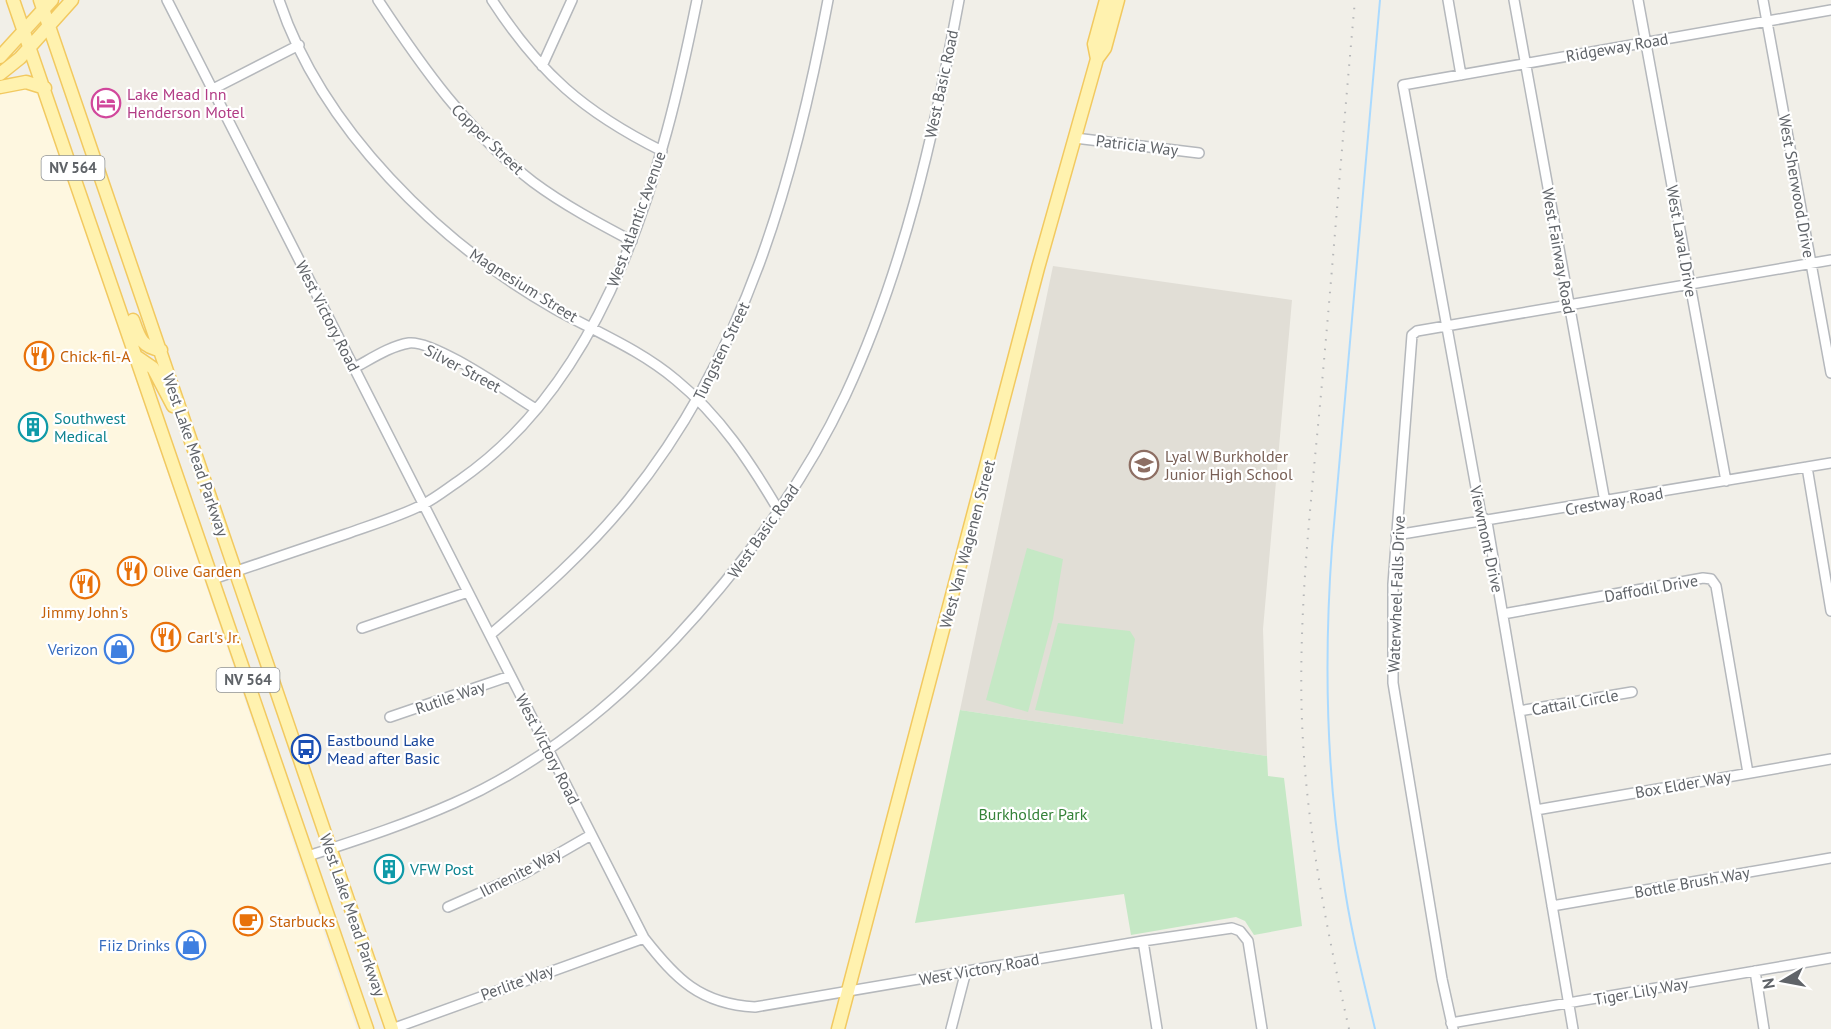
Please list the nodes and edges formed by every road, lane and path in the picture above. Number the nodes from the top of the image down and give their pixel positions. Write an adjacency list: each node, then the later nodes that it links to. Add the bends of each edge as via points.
1 (13, 0): 20 (main road, NV 564)
2 (72, 0): 18 (main road)
3 (167, 0): 32 (street, West Victory Road)
4 (279, 0): 22 (street, Magnesium Street)
5 (378, 0): 36 (street, Copper Street, via 439,89 507,160 573,209)
6 (492, 0): 26 (street)
7 (572, 0): 26 (street)
8 (697, 0): 34 (street, West Atlantic Avenue)
9 (828, 0): 48 (street, Tungsten Street, via 808,102 784,193 754,283)
10 (959, 0): 56 (street, West Basic Road, via 943,87 916,193 875,326 844,398)
11 (1106, 0): 24 (main road, West Van Wagenen Street, via 1094,44)
12 (1118, 0): 24 (main road, West Van Wagenen Street, via 1105,48)
13 (1448, 0): 28 (street)
14 (1514, 0): 25 (street, West Fairway Road)
15 (1638, 0): 21 (street, West Laval Drive)
16 (1763, 0): 19 (street, West Sherwood Drive)
17 (1831, 10): 19 (street, Ridgeway Road)
18 (44, 12): 20 (main road); 44 (main road, West Lake Mead Parkway / NV 564)
19 (1767, 21): 21 (street, Ridgeway Road); 38 (street, West Sherwood Drive)
20 (31, 38): 23 (main road); 27 (main road); 31 (main road, West Lake Mead Parkway / NV 564)
21 (1646, 42): 25 (street, Ridgeway Road); 40 (street, West Laval Drive)
22 (299, 45): 32 (street); 42 (street, Magnesium Street, via 349,127 420,210 489,267)
23 (0, 57)
24 (1097, 59): 33 (main road, West Van Wagenen Street)
25 (1525, 63): 28 (street, Ridgeway Road); 41 (street, West Fairway Road)
26 (542, 66): 34 (street, via 592,112)
27 (0, 74)
28 (1461, 75): 29 (street, Ridgeway Road)
29 (1403, 85): 43 (street, Viewmont Drive)
30 (0, 87): 31 (main road, via 26,82)
31 (45, 87): 39 (main road, West Lake Mead Parkway / NV 564)
32 (213, 89): 46 (street, West Victory Road)
33 (1075, 138): 35 (street, Patricia Way); 85 (main road, West Van Wagenen Street)
34 (662, 151): 36 (street, West Atlantic Avenue)
35 (1199, 153)
36 (632, 241): 42 (street, West Atlantic Avenue)
37 (1831, 260): 38 (street)
38 (1811, 263): 40 (street); 47 (street, West Sherwood Drive)
39 (111, 280): 44 (main road, via 124,295 141,343); 45 (main road, West Lake Mead Parkway / NV 564)
40 (1690, 284): 41 (street); 53 (street, West Laval Drive)
41 (1569, 305): 43 (street); 54 (street, West Fairway Road)
42 (591, 327): 48 (street, Magnesium Street, via 652,362); 49 (street, West Atlantic Avenue)
43 (1447, 327): 57 (street, Viewmont Drive, via 1481,515); 58 (street, Waterwheel Falls Drive, via 1412,335)
44 (161, 350): 50 (main road, West Lake Mead Parkway / NV 564)
45 (137, 357): 50 (main road, via 153,368); 60 (main road, West Lake Mead Parkway / NV 564)
46 (354, 368): 49 (street, Silver Street, via 393,348 415,343 444,353); 55 (street, West Victory Road)
47 (1831, 373)
48 (698, 400): 56 (street, Magnesium Street, via 750,462); 65 (street, Tungsten Street, via 650,471 597,537)
49 (536, 409): 55 (street, West Atlantic Avenue, via 512,437 475,469)
50 (192, 442): 59 (main road, West Lake Mead Parkway / NV 564)
51 (1831, 463): 52 (street, Crestway Road)
52 (1807, 467): 53 (street, Crestway Road); 62 (street)
53 (1726, 481): 54 (street, Crestway Road)
54 (1605, 502): 57 (street, Crestway Road)
55 (423, 505): 59 (street, West Atlantic Avenue); 61 (street, West Victory Road)
56 (779, 511): 70 (street, West Basic Road, via 718,593 655,660 605,706)
57 (1487, 522): 58 (street, Crestway Road); 63 (street, Viewmont Drive)
58 (1396, 535): 87 (street, Waterwheel Falls Drive, via 1391,627 1394,693)
59 (236, 571): 60 (street, West Atlantic Avenue); 75 (main road, West Lake Mead Parkway / NV 564)
60 (213, 579): 76 (main road, West Lake Mead Parkway / NV 564)
61 (468, 592): 64 (street); 65 (street, West Victory Road)
62 (1831, 611)
63 (1503, 614): 68 (street, Viewmont Drive); 72 (street, Daffodil Drive, via 1711,579 1716,586)
64 (362, 628)
65 (490, 635): 66 (street, West Victory Road)
66 (510, 676): 69 (street, Rutile Way); 70 (street, West Victory Road)
67 (1632, 692): 68 (street, Cattail Circle)
68 (1519, 711): 73 (street, Viewmont Drive)
69 (390, 717)
70 (548, 749): 74 (street, West Victory Road); 75 (street, West Basic Road, via 454,803)
71 (1831, 759): 72 (street, Box Elder Way)
72 (1748, 773): 73 (street, Box Elder Way)
73 (1536, 810): 78 (street, Viewmont Drive)
74 (591, 835): 79 (street, Ilmenite Way, via 525,873); 80 (street, West Victory Road)
75 (330, 849): 76 (street, West Basic Road); 89 (main road, West Lake Mead Parkway / NV 564)
76 (308, 856): 88 (main road, West Lake Mead Parkway / NV 564)
77 (1831, 858): 78 (street, Bottle Brush Way)
78 (1552, 906): 86 (street, Viewmont Drive)
79 (448, 907)
80 (644, 938): 85 (street, West Victory Road, via 670,972 689,987 725,1004 755,1007); 89 (street, Perlite Way)
81 (1143, 941): 83 (street, West Victory Road); 92 (street); 93 (street, West Victory Road, via 1232,928 1240,931 1248,941)
82 (1831, 958): 84 (street, Tiger Lily Way)
83 (966, 971): 85 (street, West Victory Road); 91 (street)
84 (1755, 971): 86 (street, Tiger Lily Way); 95 (street)
85 (848, 993): 90 (main road, West Van Wagenen Street)
86 (1569, 1003): 87 (street, Tiger Lily Way); 94 (street, Viewmont Drive)
87 (1452, 1026)
88 (367, 1029)
89 (392, 1029)
90 (838, 1029)
91 (951, 1029)
92 (1157, 1029)
93 (1262, 1029)
94 (1574, 1029)
95 (1764, 1029)

